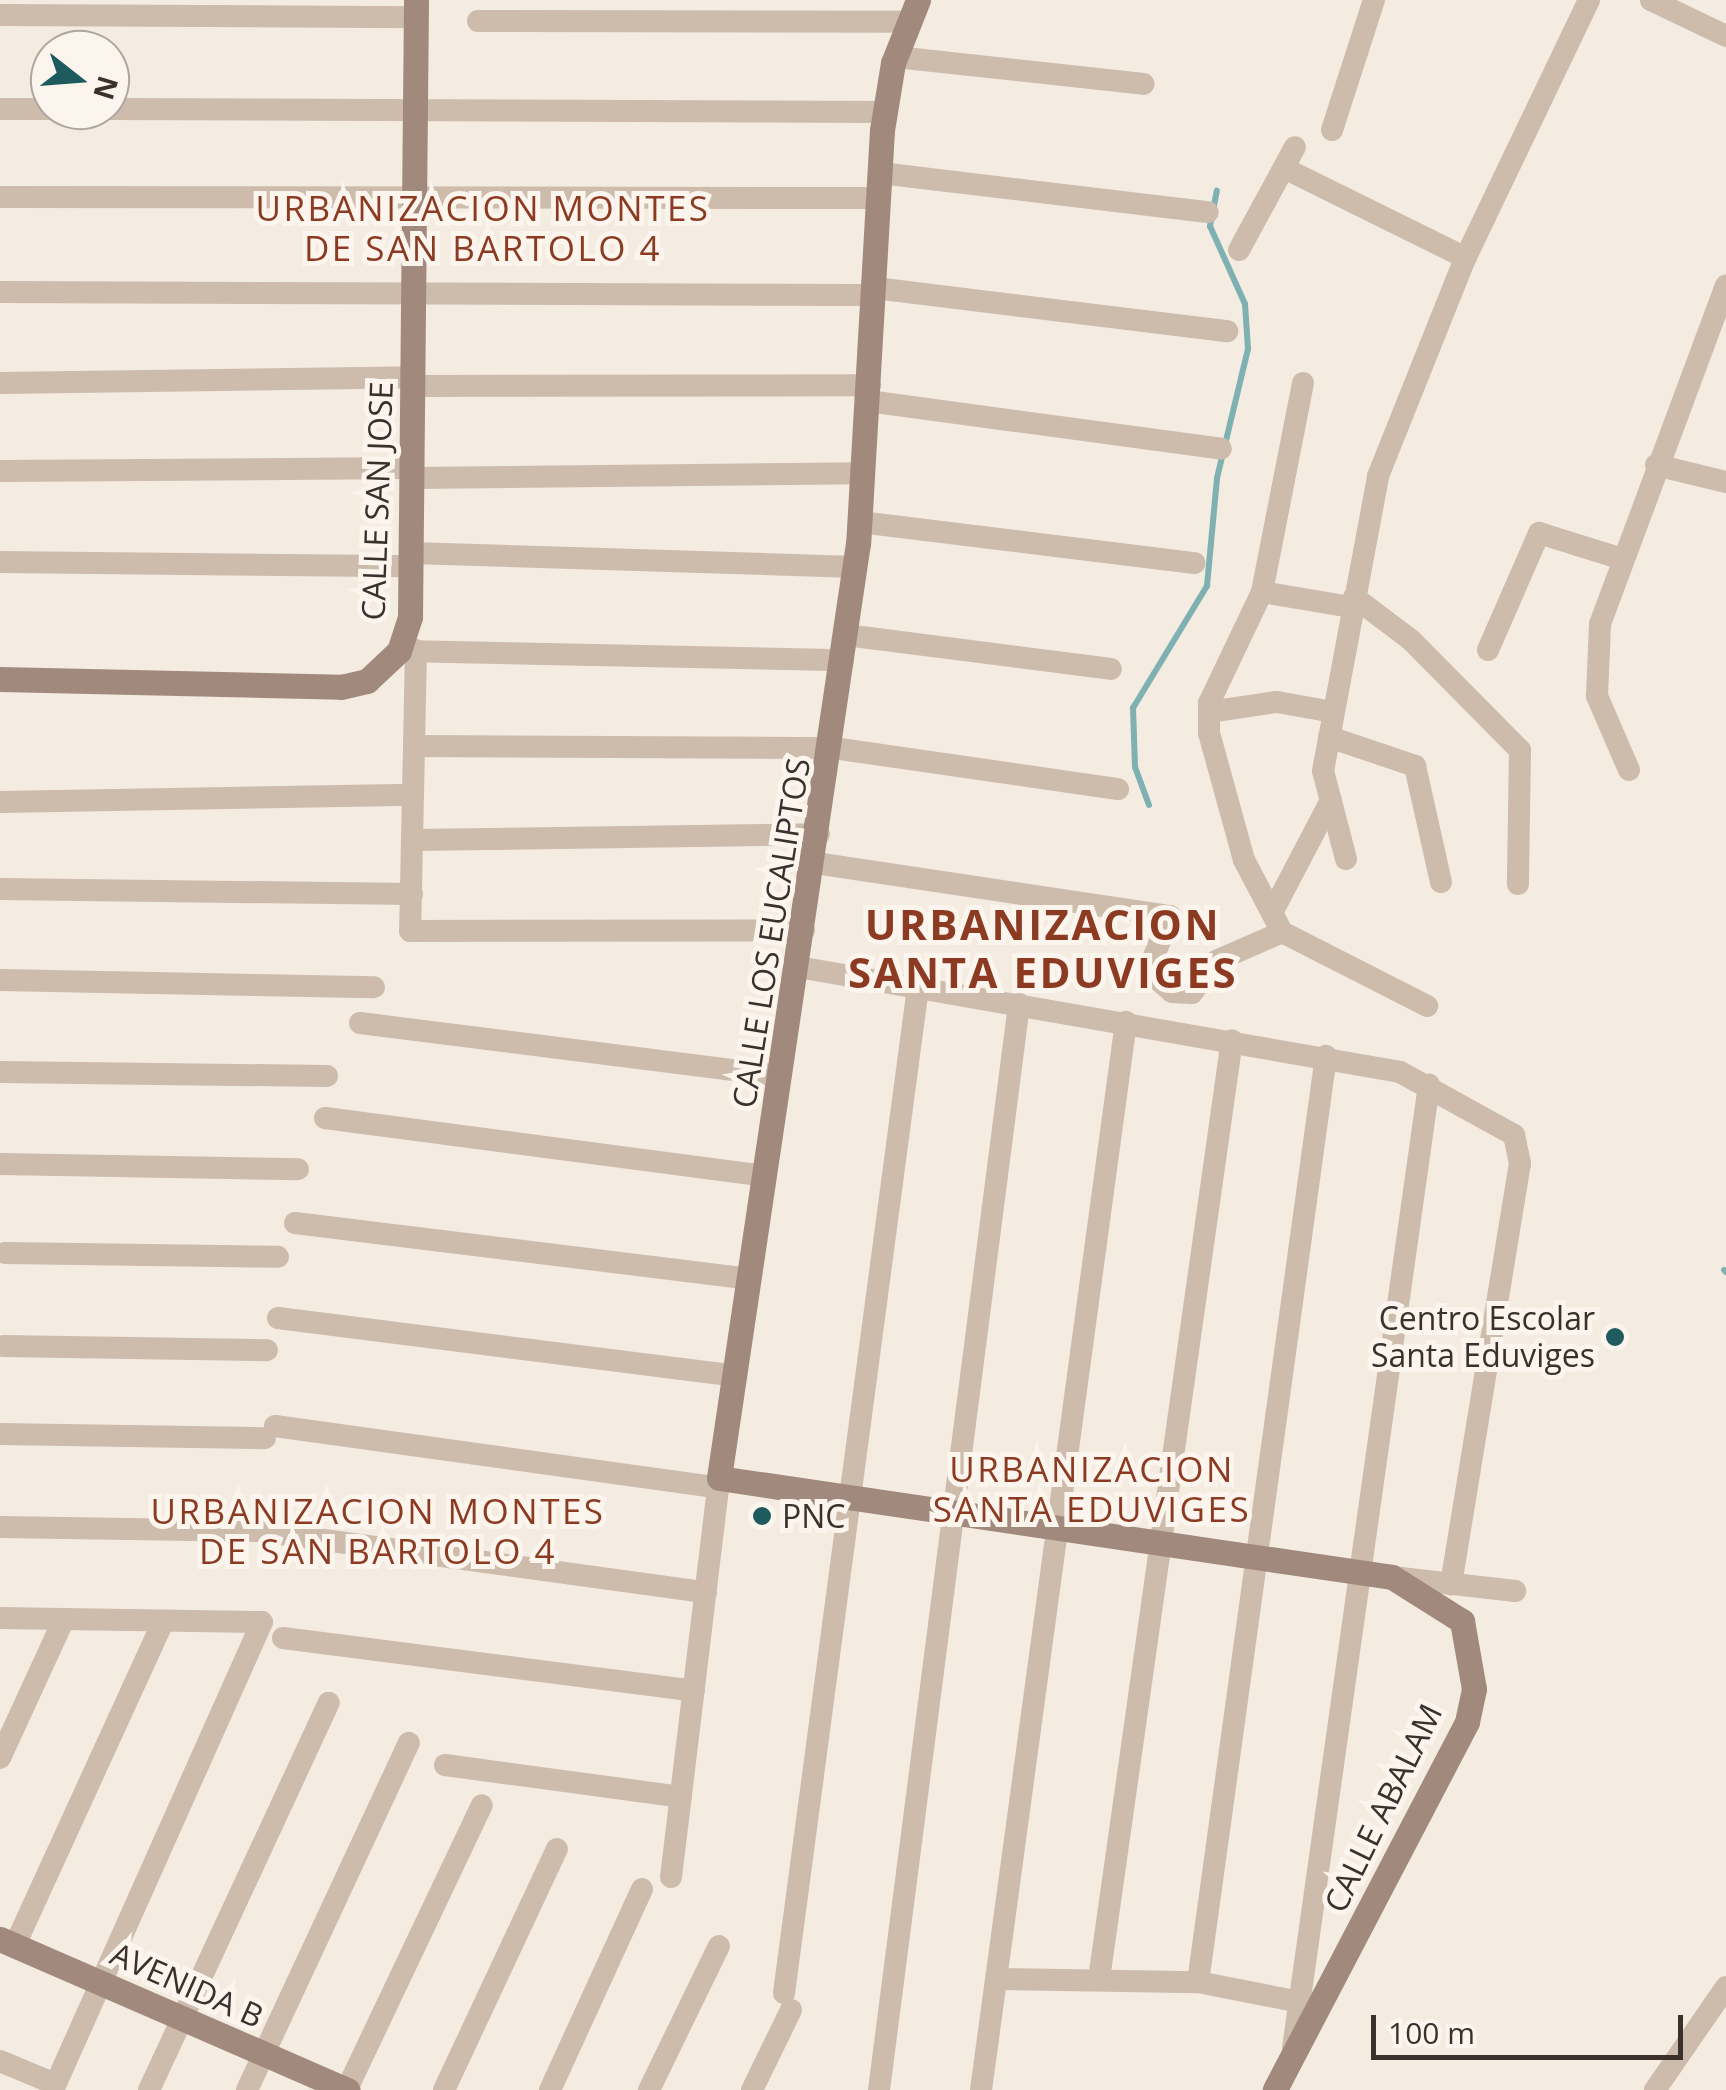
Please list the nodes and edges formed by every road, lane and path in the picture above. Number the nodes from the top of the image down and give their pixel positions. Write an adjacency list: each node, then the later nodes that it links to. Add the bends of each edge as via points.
1 (1374, 0): 16 (street)
2 (1589, 0): 24 (street)
3 (1651, 0): 8 (street)
4 (416, 8): 6 (street); 14 (street, CALLE SAN JOSE)
5 (914, 11): 7 (street); 9 (street, CALLE LOS EUCALIPTOS)
6 (0, 15)
7 (478, 21)
8 (1726, 36)
9 (896, 57): 10 (street); 15 (street, CALLE LOS EUCALIPTOS)
10 (1144, 84)
11 (0, 109): 12 (street)
12 (30, 109)
13 (130, 110): 14 (street)
14 (417, 110): 15 (street); 21 (street, CALLE SAN JOSE)
15 (885, 112): 19 (street, CALLE LOS EUCALIPTOS)
16 (1332, 130)
17 (1295, 147): 18 (street)
18 (1290, 171): 23 (street); 24 (street)
19 (880, 186): 21 (street); 22 (street); 27 (street, CALLE LOS EUCALIPTOS)
20 (0, 197): 21 (street)
21 (417, 198): 28 (street, CALLE SAN JOSE)
22 (1208, 212)
23 (1239, 250)
24 (1466, 258): 47 (street, via 1378,476)
25 (1726, 286): 35 (street)
26 (0, 292): 28 (street)
27 (875, 292): 28 (street); 29 (street); 33 (street, CALLE LOS EUCALIPTOS)
28 (414, 295): 30 (street, CALLE SAN JOSE)
29 (1226, 330)
30 (414, 381): 32 (street); 33 (street); 37 (street, CALLE SAN JOSE)
31 (1303, 382): 46 (street)
32 (0, 384)
33 (869, 393): 34 (street); 38 (street, CALLE LOS EUCALIPTOS)
34 (1221, 448)
35 (1656, 466): 39 (street); 41 (street)
36 (0, 471): 37 (street)
37 (413, 473): 38 (street); 42 (street, CALLE SAN JOSE)
38 (863, 473): 40 (street, CALLE LOS EUCALIPTOS)
39 (1726, 482)
40 (860, 522): 44 (street); 45 (street, CALLE LOS EUCALIPTOS)
41 (1619, 558): 50 (street, via 1539,533); 58 (street, via 1600,624 1597,696)
42 (411, 559): 43 (street); 45 (street); 49 (street, CALLE SAN JOSE)
43 (0, 562)
44 (1194, 563)
45 (856, 567): 48 (street, CALLE LOS EUCALIPTOS)
46 (1262, 592): 47 (street); 53 (street)
47 (1353, 602): 54 (street); 68 (street, via 1411,640 1520,750)
48 (845, 648): 49 (street); 51 (street); 57 (street, CALLE LOS EUCALIPTOS)
49 (408, 650): 52 (street, CALLE SAN JOSE, via 367,681 340,686); 56 (street)
50 (1488, 650)
51 (1111, 669)
52 (0, 679)
53 (1209, 712): 54 (street, via 1277,702); 71 (street, via 1244,860)
54 (1334, 712): 55 (street)
55 (1329, 737): 61 (street); 67 (street, via 1415,766)
56 (414, 746): 57 (street); 60 (street)
57 (833, 748): 59 (street); 63 (street, CALLE LOS EUCALIPTOS)
58 (1629, 770)
59 (1118, 788)
60 (413, 795): 62 (street); 64 (street)
61 (1331, 800): 65 (street); 71 (street)
62 (0, 802)
63 (820, 834): 64 (street); 66 (street, CALLE LOS EUCALIPTOS)
64 (412, 840): 70 (street)
65 (1346, 859)
66 (815, 863): 71 (street, via 1170,916 1148,970 1172,992 1192,994 1216,961); 72 (street, CALLE LOS EUCALIPTOS)
67 (1441, 882)
68 (1518, 884)
69 (0, 889): 70 (street)
70 (412, 894): 72 (street, via 410,931)
71 (1277, 921): 78 (street)
72 (804, 930): 73 (street, CALLE LOS EUCALIPTOS)
73 (798, 967): 76 (street); 85 (street, CALLE LOS EUCALIPTOS)
74 (0, 980): 75 (street)
75 (374, 986)
76 (918, 987): 77 (street); 101 (street)
77 (1018, 1004): 79 (street); 102 (street)
78 (1427, 1006)
79 (1126, 1022): 81 (street); 103 (street)
80 (360, 1024): 85 (street)
81 (1232, 1040): 82 (street); 105 (street)
82 (1326, 1056): 86 (street); 106 (street)
83 (0, 1072): 84 (street)
84 (327, 1076)
85 (780, 1076): 90 (street, CALLE LOS EUCALIPTOS)
86 (1429, 1085): 107 (street); 109 (street, via 1514,1135 1520,1162)
87 (325, 1118): 90 (street)
88 (0, 1164): 89 (street)
89 (298, 1168)
90 (765, 1176): 94 (street, CALLE LOS EUCALIPTOS)
91 (295, 1223): 94 (street)
92 (5, 1253): 93 (street)
93 (278, 1257)
94 (750, 1278): 98 (street, CALLE LOS EUCALIPTOS)
95 (278, 1318): 98 (street)
96 (3, 1346): 97 (street)
97 (268, 1350)
98 (735, 1376): 100 (street, CALLE LOS EUCALIPTOS)
99 (0, 1434): 100 (street, via 270,1432)
100 (719, 1482): 101 (street); 111 (street, CALLE LOS EUCALIPTOS)
101 (850, 1496): 102 (street); 146 (street, via 788,2002)
102 (950, 1510): 103 (street); 138 (street)
103 (1061, 1524): 105 (street); 128 (street)
104 (0, 1527): 111 (street, via 269,1532)
105 (1157, 1543): 106 (street); 129 (street)
106 (1257, 1562): 107 (street); 131 (street)
107 (1363, 1574): 108 (street); 133 (street)
108 (1392, 1577): 109 (street); 137 (street, CALLE ABALAM, via 1462,1621 1474,1689 1467,1722)
109 (1451, 1584): 110 (street)
110 (1515, 1591)
111 (706, 1592): 116 (street, CALLE LOS EUCALIPTOS)
112 (0, 1618): 113 (street)
113 (64, 1619): 114 (street); 119 (street)
114 (163, 1620): 126 (street); 130 (street, via 262,1622)
115 (283, 1638): 116 (street)
116 (694, 1692): 121 (street, CALLE LOS EUCALIPTOS)
117 (328, 1704): 134 (street)
118 (409, 1743): 135 (street)
119 (0, 1758)
120 (445, 1765): 121 (street)
121 (681, 1797): 124 (street, CALLE LOS EUCALIPTOS)
122 (482, 1805): 142 (street)
123 (557, 1849): 143 (street)
124 (671, 1877)
125 (642, 1889): 144 (street)
126 (7, 1942): 130 (street, AVENIDA B)
127 (718, 1946): 145 (street)
128 (997, 1979): 129 (street); 147 (street)
129 (1099, 1979): 131 (street)
130 (98, 1981): 134 (street, AVENIDA B); 139 (street)
131 (1198, 1982): 133 (street)
132 (1726, 1987): 149 (street)
133 (1300, 2002): 137 (street)
134 (179, 2017): 135 (street, AVENIDA B); 140 (street)
135 (262, 2053): 141 (street); 142 (street, AVENIDA B)
136 (0, 2061): 139 (street)
137 (1291, 2062): 148 (street, CALLE ABALAM)
138 (870, 2084)
139 (54, 2087)
140 (149, 2090)
141 (247, 2090)
142 (347, 2090)
143 (444, 2090)
144 (550, 2090)
145 (649, 2090)
146 (752, 2090)
147 (981, 2090)
148 (1275, 2090)
149 (1655, 2090)

